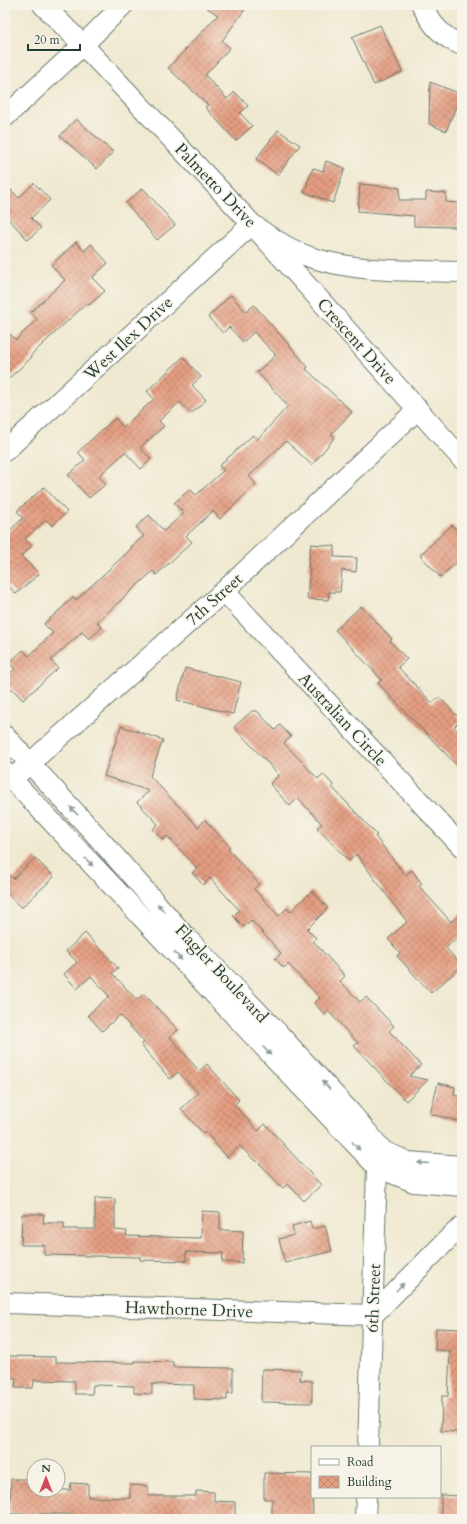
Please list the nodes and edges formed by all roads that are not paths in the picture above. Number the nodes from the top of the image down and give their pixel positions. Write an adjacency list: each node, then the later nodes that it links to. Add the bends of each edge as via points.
1 (43, 5): 4 (street, Palmetto Drive)
2 (123, 5): 4 (street)
3 (422, 5): 5 (street, via 433,25 445,36)
4 (83, 45): 6 (street); 7 (street, Palmetto Drive)
5 (462, 45)
6 (5, 117)
7 (252, 224): 8 (street, Palmetto Drive, via 294,250 342,265); 9 (street, Crescent Drive); 10 (street, West Ilex Drive)
8 (462, 272)
9 (418, 409): 11 (street, Crescent Drive); 12 (street, 7th Street)
10 (5, 451)
11 (462, 459)
12 (224, 591): 14 (street, 7th Street); 16 (street, Australian Circle)
13 (5, 736): 14 (street, Flagler Boulevard)
14 (29, 763): 15 (street, 7th Street); 17 (street, Flagler Boulevard, one-way to 14, via 351,1113 186,937)
15 (7, 779): 17 (street, Flagler Boulevard, one-way to 17)
16 (462, 847)
17 (380, 1159): 18 (street, Flagler Boulevard, one-way to 17); 19 (street, Flagler Boulevard, via 414,1182); 22 (street, 6th Street)
18 (462, 1166)
19 (462, 1186)
20 (462, 1227): 22 (street, one-way to 20)
21 (5, 1303): 22 (street, Hawthorne Drive)
22 (373, 1315): 23 (street, 6th Street)
23 (368, 1446)
24 (366, 1498): 25 (street)
25 (365, 1519)

